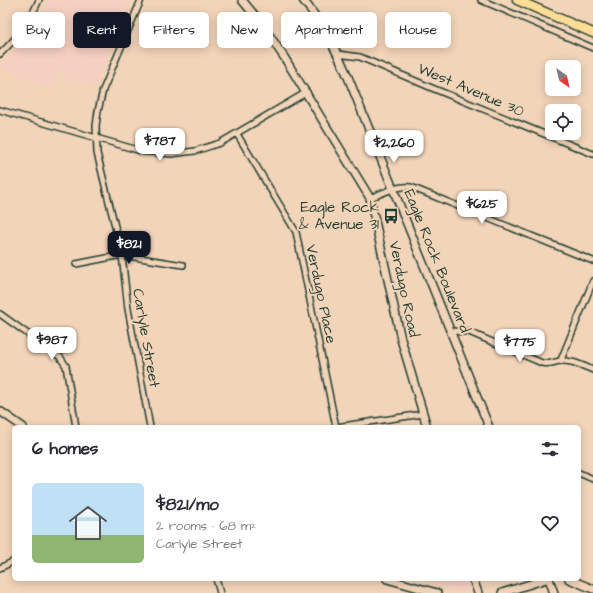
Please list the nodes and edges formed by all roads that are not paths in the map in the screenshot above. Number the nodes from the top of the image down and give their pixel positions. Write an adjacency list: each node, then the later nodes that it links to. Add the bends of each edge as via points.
1 (39, 0): 9 (street, via 21,31)
2 (141, 0): 14 (street, Carlyle Street, via 103,90)
3 (242, 0): 11 (street, Verdugo Road, via 261,23)
4 (303, 0): 10 (street, Eagle Rock Boulevard)
5 (482, 0): 8 (street)
6 (517, 0): 7 (main road)
7 (593, 33)
8 (593, 48)
9 (0, 54)
10 (338, 54): 15 (street, West Avenue 30, via 360,57); 16 (street, Eagle Rock Boulevard)
11 (307, 92): 13 (street); 17 (street, Verdugo Road)
12 (0, 110): 14 (street)
13 (237, 134): 14 (street, via 206,148 171,154 141,151); 32 (street, Verdugo Place, via 296,232)
14 (96, 137): 18 (street, Carlyle Street, via 99,160)
15 (593, 154)
16 (394, 189): 17 (street); 19 (street, via 411,187); 24 (street, Eagle Rock Boulevard)
17 (370, 198): 28 (street, Verdugo Road, via 401,338)
18 (122, 255): 20 (street); 21 (street); 31 (street, Carlyle Street, via 128,309)
19 (593, 261)
20 (76, 264)
21 (183, 266)
22 (593, 281): 25 (street)
23 (0, 314): 30 (street, via 63,360)
24 (451, 331): 25 (street, via 469,332 542,363 552,364); 35 (street, Eagle Rock Boulevard)
25 (561, 360): 26 (street)
26 (593, 370)
27 (0, 411): 29 (street)
28 (423, 414): 33 (street); 34 (street, Verdugo Road)
29 (20, 425)
30 (76, 425)
31 (150, 425)
32 (336, 425)
33 (349, 425)
34 (426, 425)
35 (488, 425)
36 (581, 474): 37 (street)
37 (593, 479)
38 (12, 563): 39 (street)
39 (0, 568)
40 (217, 581): 47 (street)
41 (394, 581): 48 (street)
42 (474, 581): 49 (street)
43 (541, 581): 50 (street)
44 (549, 581): 51 (street)
45 (574, 581): 46 (street)
46 (593, 589)
47 (220, 593)
48 (437, 593)
49 (478, 593)
50 (502, 593)
51 (554, 593)

